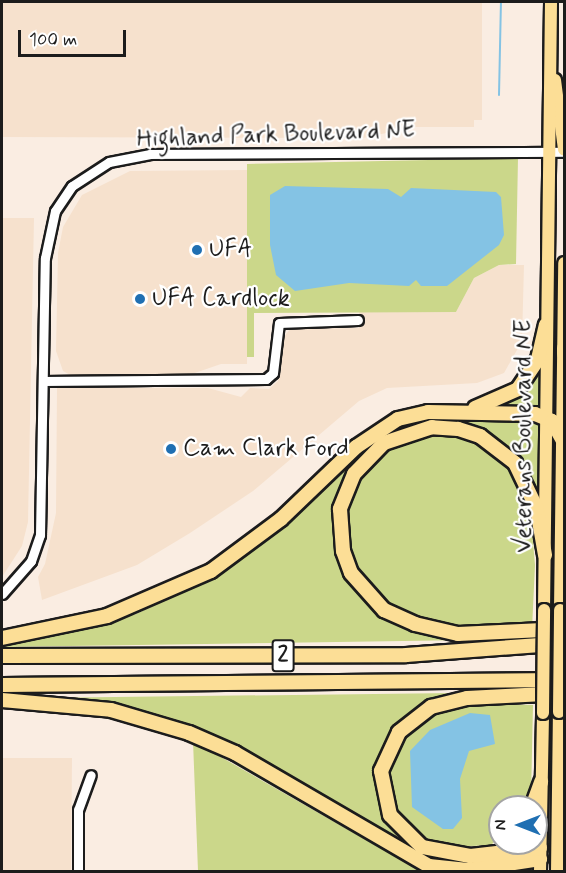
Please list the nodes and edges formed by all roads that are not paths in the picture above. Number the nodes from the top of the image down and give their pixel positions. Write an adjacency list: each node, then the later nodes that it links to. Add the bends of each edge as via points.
1 (551, 2): 2 (main road, Veterans Boulevard NE)
2 (550, 25): 3 (main road, Veterans Boulevard NE); 4 (main road)
3 (547, 149): 4 (street, Highland Park Boulevard NE); 7 (main road, Veterans Boulevard NE); 9 (street, Highland Park Boulevard NE, via 150,154 109,162 72,186 47,233)
4 (564, 150)
5 (564, 263): 8 (main road, Veterans Boulevard NE)
6 (358, 320): 9 (street, via 279,323 273,373 266,379)
7 (546, 325): 10 (highway, via 538,359 518,389 486,405); 11 (main road, Veterans Boulevard NE)
8 (564, 351): 12 (main road, Veterans Boulevard NE)
9 (44, 381): 14 (street, Highland Park Boulevard NE, via 41,524 31,561)
10 (449, 411): 11 (highway); 16 (highway, via 410,415 375,432 280,519 192,581 107,616)
11 (546, 418): 12 (highway); 13 (main road, Veterans Boulevard NE)
12 (562, 440): 24 (main road, Veterans Boulevard NE, bridge)
13 (545, 555): 15 (highway, via 534,501 515,463 480,436 458,429 414,431 384,443 354,474 340,509 343,551 351,573 384,610 416,624 458,634); 25 (main road, Veterans Boulevard NE, bridge)
14 (2, 594)
15 (564, 629)
16 (2, 638)
17 (564, 643): 18 (highway, 2, via 406,656)
18 (2, 656)
19 (564, 680): 20 (highway, 2)
20 (2, 685)
21 (564, 693): 30 (highway, via 454,699 420,713 389,746 381,771 383,795 401,830 439,853)
22 (2, 700): 32 (highway, via 111,710 189,733 235,753 418,861)
23 (91, 775): 33 (street, via 78,810)
24 (558, 780): 27 (main road); 28 (main road, Veterans Boulevard NE)
25 (541, 782): 26 (highway); 31 (main road, Veterans Boulevard NE)
26 (536, 795)
27 (564, 807)
28 (561, 851): 31 (street); 34 (main road, Veterans Boulevard NE)
29 (488, 852): 30 (highway)
30 (484, 854): 31 (highway)
31 (540, 859): 32 (highway)
32 (454, 871)
33 (78, 872)
34 (557, 872)

